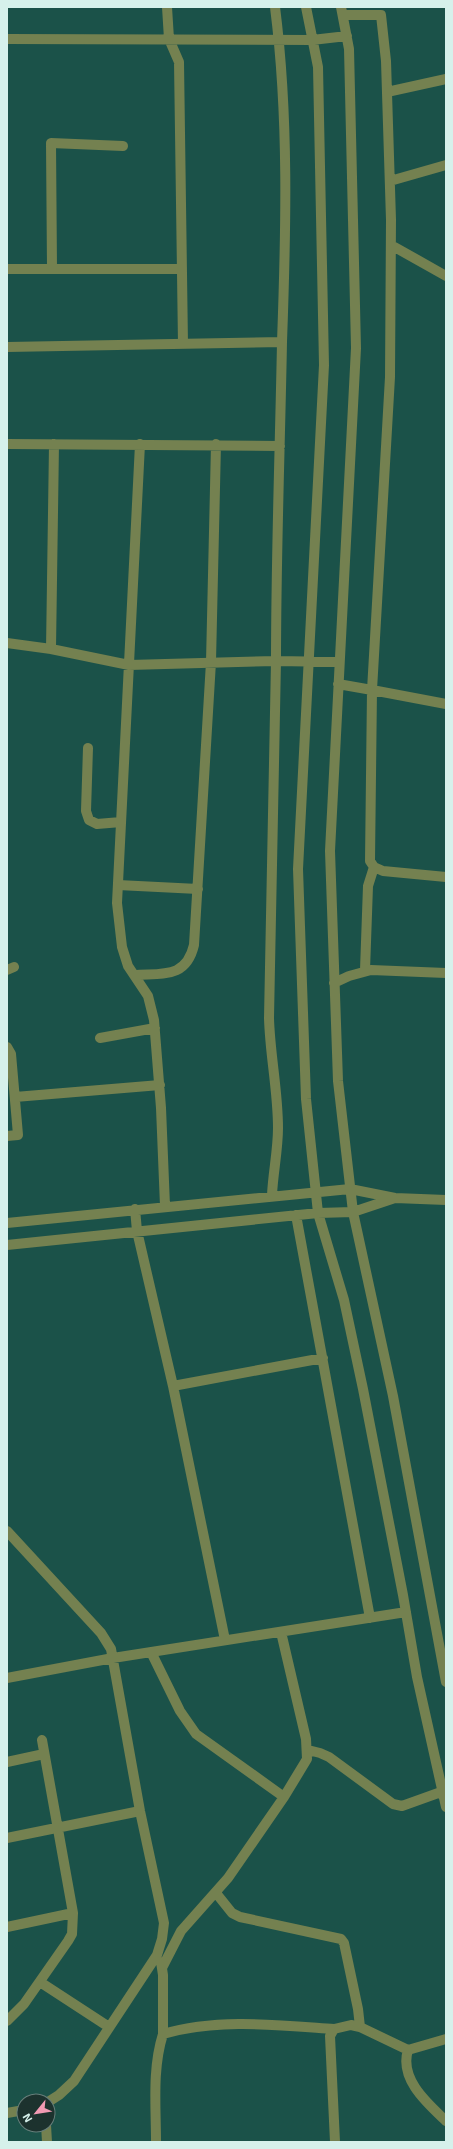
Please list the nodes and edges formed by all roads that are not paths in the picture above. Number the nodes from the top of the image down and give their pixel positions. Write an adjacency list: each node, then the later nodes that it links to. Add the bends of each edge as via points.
1 (167, 7): 8 (street)
2 (275, 7): 9 (street)
3 (306, 7): 10 (street)
4 (342, 11): 5 (street); 6 (street)
5 (380, 11): 12 (street)
6 (347, 36): 10 (street); 34 (street, via 350,49 356,348)
7 (7, 39): 8 (street)
8 (169, 39): 9 (street); 19 (street, via 179,62)
9 (279, 39): 10 (street); 21 (street, via 282,60 286,237)
10 (312, 40): 32 (street, via 318,67 324,365)
11 (446, 79): 12 (street)
12 (387, 92): 15 (street)
13 (123, 146): 17 (street, via 51,143)
14 (446, 165): 15 (street)
15 (390, 181): 16 (street)
16 (390, 245): 20 (street); 37 (street, via 390,377)
17 (52, 268): 18 (street); 19 (street)
18 (7, 269)
19 (182, 269): 22 (street)
20 (446, 276)
21 (282, 342): 22 (street); 28 (street)
22 (183, 344): 23 (street)
23 (7, 347)
24 (7, 444): 25 (street)
25 (54, 444): 26 (street); 30 (street)
26 (140, 444): 27 (street); 35 (street)
27 (216, 444): 28 (street); 33 (street)
28 (280, 446): 31 (street)
29 (7, 643): 30 (street)
30 (51, 649): 35 (street)
31 (276, 661): 32 (street); 33 (street); 58 (street, via 270,1024 278,1129)
32 (308, 661): 34 (street); 57 (street, via 298,868 306,1099)
33 (211, 662): 35 (street); 44 (street)
34 (338, 662): 36 (street)
35 (129, 665): 40 (street)
36 (338, 684): 37 (street); 48 (street, via 330,851)
37 (372, 690): 38 (street); 41 (street, via 369,851 370,861)
38 (446, 704)
39 (88, 748): 40 (street, via 88,820 97,824)
40 (121, 822): 43 (street)
41 (374, 867): 42 (street, via 383,871); 45 (street, via 368,886)
42 (446, 877)
43 (118, 885): 44 (street); 47 (street, via 122,947)
44 (198, 889): 47 (street, via 194,945 187,964 172,972)
45 (366, 970): 46 (street); 48 (street)
46 (446, 973)
47 (134, 975): 49 (street, via 148,996)
48 (334, 983): 56 (street, via 338,1081)
49 (155, 1028): 50 (street); 53 (street)
50 (100, 1038)
51 (7, 1047): 52 (street, via 11,1054)
52 (10, 1080): 54 (street)
53 (160, 1085): 54 (street); 61 (street)
54 (15, 1097): 55 (street, via 18,1135)
55 (7, 1136)
56 (350, 1189): 57 (street); 59 (street); 63 (street)
57 (315, 1191): 58 (street); 64 (street)
58 (272, 1195): 61 (street)
59 (395, 1198): 60 (street); 63 (street)
60 (446, 1200)
61 (165, 1206): 62 (street)
62 (135, 1210): 66 (street); 67 (street)
63 (353, 1212): 64 (street); 79 (street, via 393,1396)
64 (318, 1213): 65 (street); 72 (street, via 344,1300 359,1366)
65 (296, 1215): 67 (street); 69 (street)
66 (7, 1223)
67 (137, 1231): 68 (street); 70 (street)
68 (7, 1244)
69 (322, 1358): 70 (street); 73 (street)
70 (173, 1386): 75 (street)
71 (7, 1532): 77 (street, via 101,1633)
72 (406, 1612): 73 (street); 84 (street, via 416,1677)
73 (370, 1618): 74 (street)
74 (281, 1632): 75 (street); 81 (street)
75 (225, 1640): 76 (street)
76 (151, 1652): 77 (street); 85 (street, via 180,1711 196,1734)
77 (113, 1658): 78 (street); 87 (street)
78 (7, 1678)
79 (446, 1682)
80 (42, 1740): 82 (street)
81 (308, 1750): 84 (street, via 329,1757 393,1804 402,1806); 85 (street, via 305,1766)
82 (44, 1754): 83 (street); 88 (street)
83 (7, 1762)
84 (441, 1792): 86 (street)
85 (284, 1797): 90 (street)
86 (446, 1806)
87 (140, 1812): 88 (street); 93 (street, via 164,1923)
88 (58, 1828): 89 (street); 91 (street)
89 (7, 1838)
90 (216, 1893): 94 (street, via 181,1931); 98 (street, via 232,1913 240,1917 341,1939 344,1943)
91 (73, 1913): 92 (street); 95 (street, via 72,1934)
92 (7, 1927)
93 (157, 1955): 94 (street); 97 (street)
94 (162, 1968): 100 (street)
95 (40, 1982): 96 (street); 97 (street)
96 (7, 2021)
97 (109, 2027): 103 (street, via 74,2081)
98 (360, 2027): 99 (street); 102 (street)
99 (334, 2029): 100 (street, via 261,2024 203,2026); 106 (street, via 329,2044)
100 (163, 2034): 105 (street, via 155,2075)
101 (446, 2039): 102 (street)
102 (408, 2050): 104 (street, via 404,2061 409,2078 428,2104)
103 (56, 2097)
104 (446, 2121)
105 (156, 2142)
106 (335, 2142)

